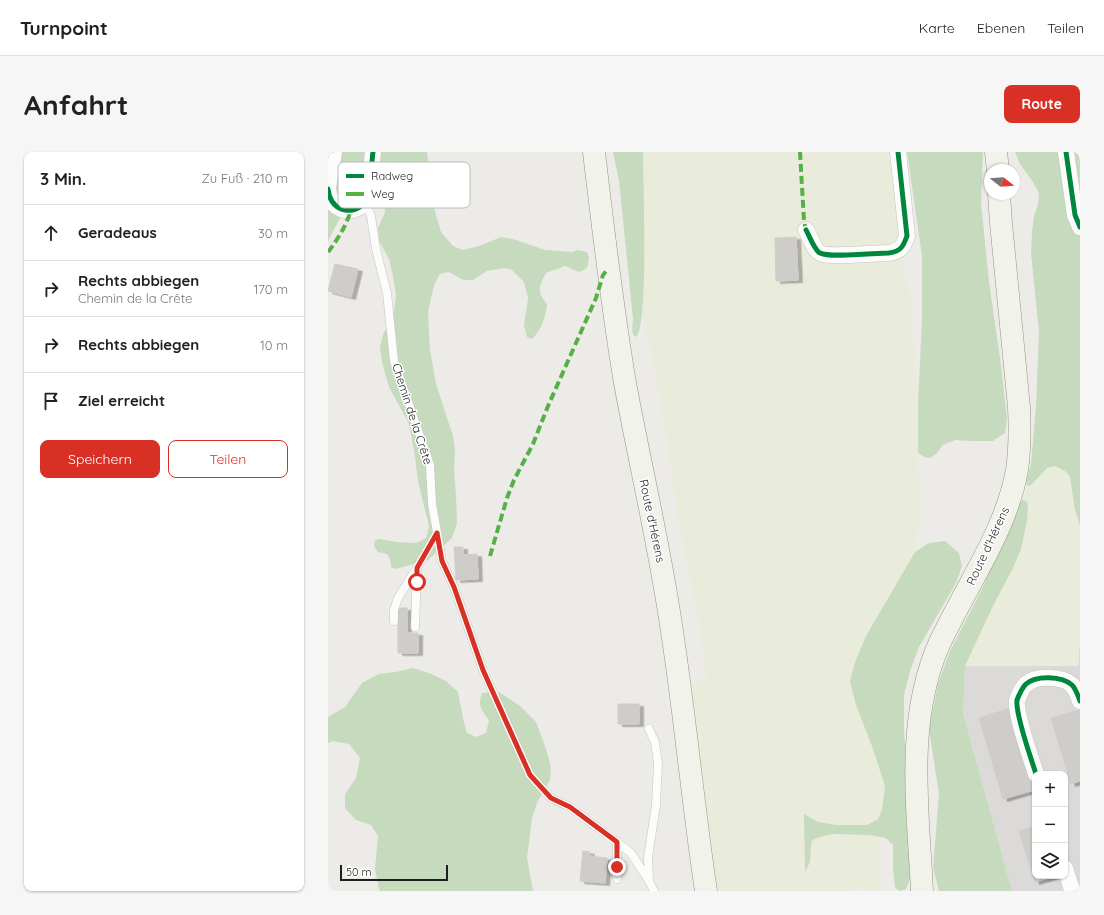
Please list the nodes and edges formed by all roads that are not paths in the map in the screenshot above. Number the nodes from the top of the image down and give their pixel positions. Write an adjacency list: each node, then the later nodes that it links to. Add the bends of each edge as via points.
1 (334, 152): 9 (street)
2 (373, 152): 7 (street)
3 (594, 152): 30 (main road, Route d'Hérens, via 618,337 670,614)
4 (898, 152): 16 (street, via 907,236 900,250 888,253 821,254 816,250)
5 (996, 152): 8 (main road)
6 (1066, 152): 15 (street, via 1075,215)
7 (372, 162)
8 (997, 164)
9 (328, 188): 11 (street, via 331,201)
10 (999, 200): 31 (main road, Route d'Hérens, via 1019,407 1017,471 1007,508 937,649 924,692 918,728 917,757)
11 (338, 206)
12 (341, 208): 13 (street)
13 (356, 208)
14 (368, 208): 17 (lane, Chemin de la Crête, via 388,293 394,361 430,466)
15 (1080, 227)
16 (806, 230)
17 (437, 533): 18 (lane); 24 (lane, Chemin de la Crête, via 442,561 454,587 483,670 530,775 551,798 570,807)
18 (417, 568): 19 (lane, via 398,598); 20 (lane)
19 (394, 621)
20 (415, 626)
21 (1080, 701): 23 (street, via 1073,686 1056,678 1040,678 1027,683 1022,689 1017,701 1019,717)
22 (649, 729): 27 (lane, via 655,742 658,764 656,805 648,857)
23 (1035, 771)
24 (617, 842): 26 (lane); 27 (lane, Chemin de la Crête, via 631,853)
25 (1068, 878): 28 (street)
26 (617, 879)
27 (649, 881): 29 (lane, Chemin de la Crête)
28 (1071, 887)
29 (654, 891)
30 (706, 891)
31 (922, 891)

